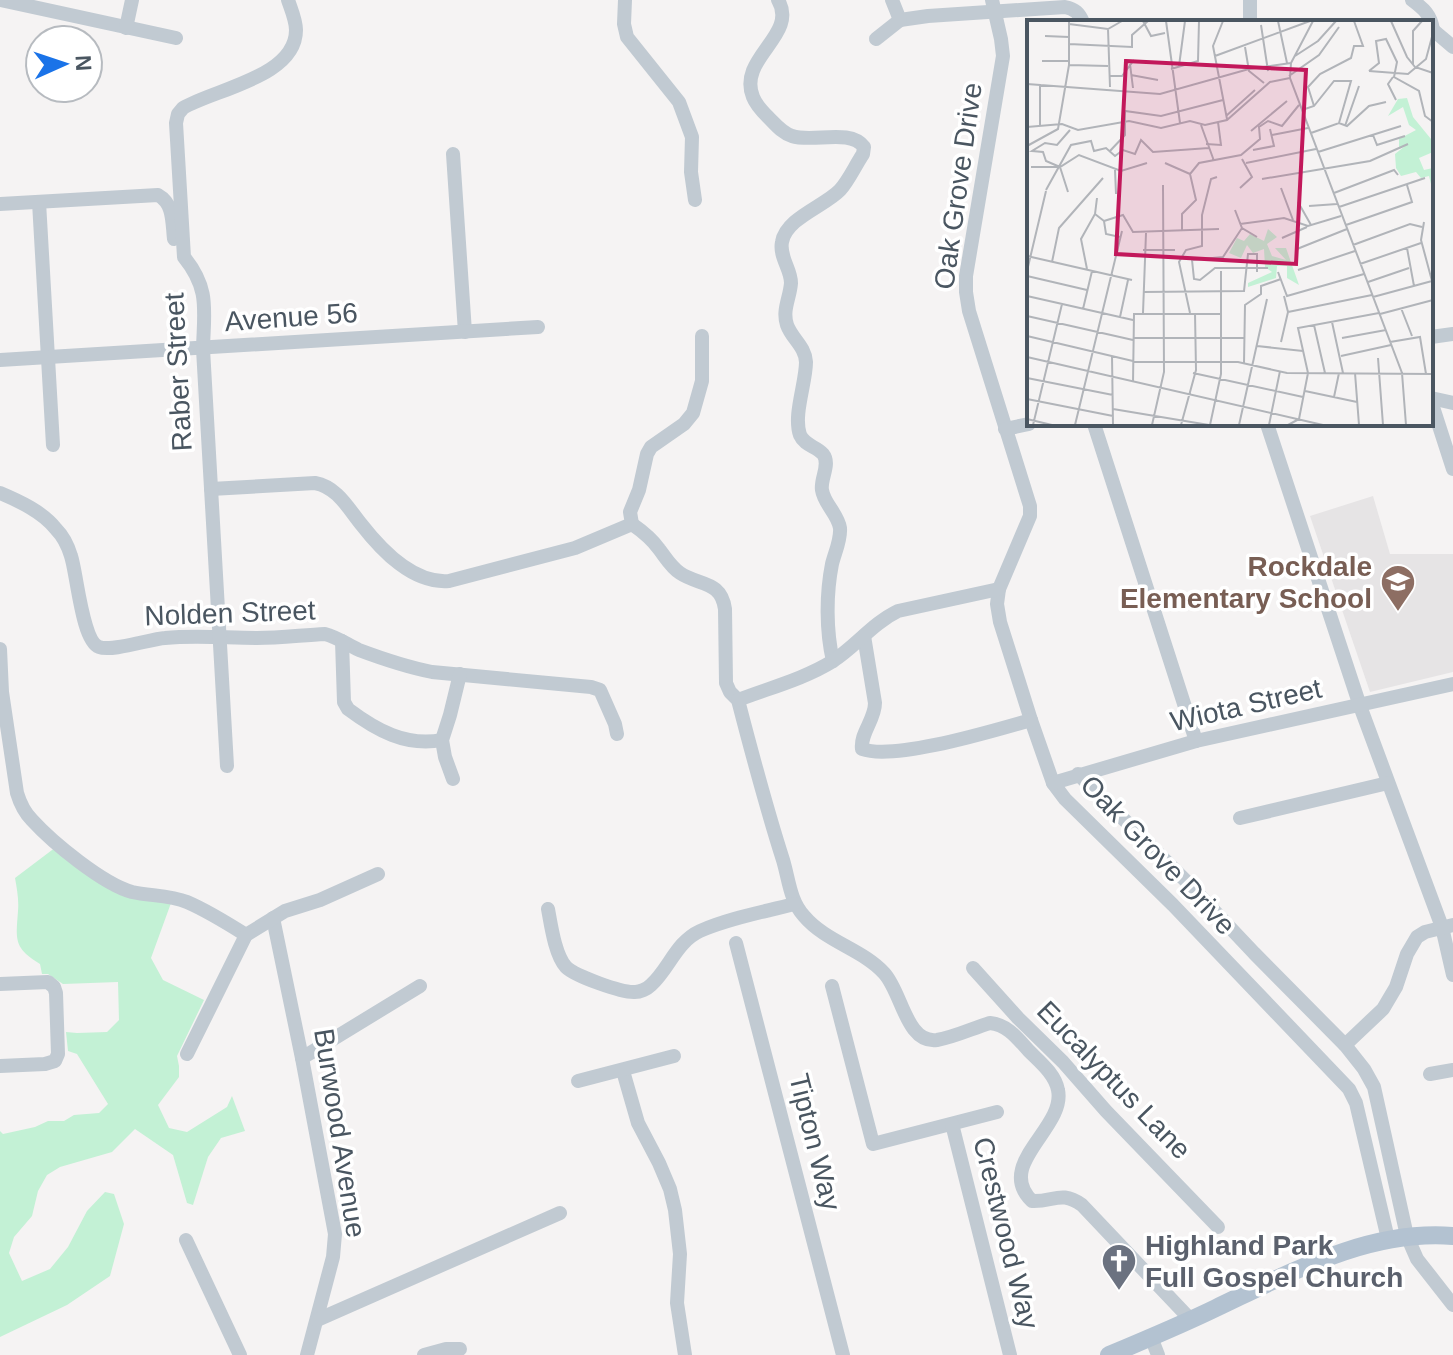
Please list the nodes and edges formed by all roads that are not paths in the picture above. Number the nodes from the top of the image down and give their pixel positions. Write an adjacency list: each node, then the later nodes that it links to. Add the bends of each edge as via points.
1 (1, 0): 12 (street)
2 (132, 0): 12 (street)
3 (288, 0): 21 (street, Raber Street, via 296,30 278,65 191,103 178,114)
4 (625, 0): 18 (street, via 627,37 679,102 692,137)
5 (778, 0): 47 (street, via 781,25 752,71 752,95 758,106 788,136 852,138 864,147 838,192 788,229 782,240 791,279 786,323 806,362 799,433 823,454 821,492 840,528 830,582)
6 (892, 0): 9 (street)
7 (1412, 0): 11 (street)
8 (993, 6): 9 (street); 10 (street, via 1065,7); 36 (street, Oak Grove Drive, via 1002,63 966,292)
9 (900, 20): 15 (street)
10 (1082, 20)
11 (1432, 20)
12 (126, 28): 14 (street)
13 (1433, 32): 16 (street)
14 (176, 38)
15 (876, 39)
16 (1453, 47)
17 (453, 154): 23 (street)
18 (695, 200)
19 (39, 202): 20 (street); 21 (street, via 158,195 168,202 174,243); 28 (street)
20 (0, 204)
21 (184, 257): 27 (street, Raber Street, via 202,285)
22 (538, 327): 23 (street, Avenue 56)
23 (465, 332): 27 (street, Avenue 56)
24 (1453, 334): 26 (street)
25 (702, 336): 41 (street, via 702,381 693,413 647,454 630,512)
26 (1433, 337)
27 (203, 349): 28 (street, Avenue 56); 39 (street, Raber Street)
28 (47, 359): 29 (street, Avenue 56); 37 (street)
29 (0, 360)
30 (1433, 399): 31 (street)
31 (1453, 403)
32 (1433, 405): 38 (street)
33 (1027, 424): 36 (street)
34 (1095, 426): 56 (street)
35 (1268, 426): 52 (street)
36 (1005, 429): 42 (street, Oak Grove Drive, via 1030,516)
37 (53, 445)
38 (1453, 469)
39 (211, 489): 41 (street, via 324,485 395,559 437,582 575,548); 43 (street, Raber Street)
40 (0, 493): 43 (street, Nolden Street, via 44,516 66,543 86,628 96,646)
41 (632, 524): 51 (street, via 682,575 720,592 726,683)
42 (999, 589): 44 (street, via 898,611); 53 (street, Oak Grove Drive, via 1000,622)
43 (219, 636): 45 (street, Nolden Street, via 325,634); 57 (street, Raber Street)
44 (864, 636): 47 (street); 53 (street, via 875,711 862,749 933,745)
45 (342, 641): 48 (street, Nolden Street, via 408,667); 55 (street, via 348,709 400,740)
46 (0, 649): 50 (street)
47 (833, 661): 51 (street)
48 (460, 674): 54 (street, Nolden Street, via 600,690); 55 (street)
49 (1453, 684): 52 (street, Wiota Street)
50 (1, 687): 68 (street, via 17,793 31,820 116,885 184,900)
51 (738, 700): 64 (street)
52 (1360, 706): 56 (street, Wiota Street); 61 (street)
53 (1031, 720): 60 (street, Oak Grove Drive)
54 (617, 734)
55 (442, 740): 59 (street)
56 (1196, 741): 58 (street, Wiota Street)
57 (227, 766)
58 (1078, 774): 60 (street, Wiota Street); 76 (street, Oak Grove Drive)
59 (453, 779)
60 (1053, 783): 91 (street, Oak Grove Drive, via 1349,1089)
61 (1388, 783): 62 (street); 67 (street)
62 (1240, 818)
63 (378, 874): 66 (street)
64 (794, 904): 65 (street, via 698,932 651,985 635,992 609,987 564,966); 75 (street, via 813,926 884,973 918,1036 939,1040 990,1023)
65 (548, 909)
66 (273, 918): 68 (street); 79 (street, Burwood Avenue)
67 (1448, 926): 71 (street); 76 (street, via 1417,937 1383,1009)
68 (246, 935): 77 (street)
69 (736, 943): 102 (street, Tipton Way)
70 (973, 968): 75 (street, Eucalyptus Lane)
71 (1453, 975)
72 (0, 984): 80 (street, via 48,982 54,987 58,1054 45,1064)
73 (420, 986): 79 (street)
74 (832, 986): 86 (street, via 873,1144)
75 (1013, 1024): 88 (street, Eucalyptus Lane, via 1063,1062); 95 (street, via 1053,1076 1059,1101 1023,1164 1026,1195 1032,1201 1062,1196 1082,1205)
76 (1345, 1045): 89 (street, Oak Grove Drive, via 1374,1087)
77 (187, 1054)
78 (674, 1056): 82 (street)
79 (302, 1058): 94 (street, Burwood Avenue, via 335,1234)
80 (0, 1066)
81 (1453, 1070): 83 (street)
82 (623, 1071): 84 (street); 101 (street, via 638,1123 675,1210 680,1254 677,1303)
83 (1430, 1074)
84 (578, 1081)
85 (997, 1112): 86 (street)
86 (952, 1124): 103 (street, Crestwood Way)
87 (560, 1213): 94 (street)
88 (1218, 1227)
89 (1407, 1236): 90 (main road); 91 (main road); 93 (street, Oak Grove Drive, via 1417,1259)
90 (1453, 1236)
91 (1388, 1239): 95 (main road, via 1314,1263)
92 (186, 1240): 98 (street)
93 (1453, 1305)
94 (317, 1320): 99 (street, Burwood Avenue)
95 (1191, 1320): 96 (main road)
96 (1151, 1337): 104 (main road); 105 (street)
97 (460, 1349): 100 (street)
98 (240, 1355)
99 (307, 1355)
100 (424, 1355)
101 (685, 1355)
102 (843, 1355)
103 (1010, 1355)
104 (1109, 1355)
105 (1158, 1355)

